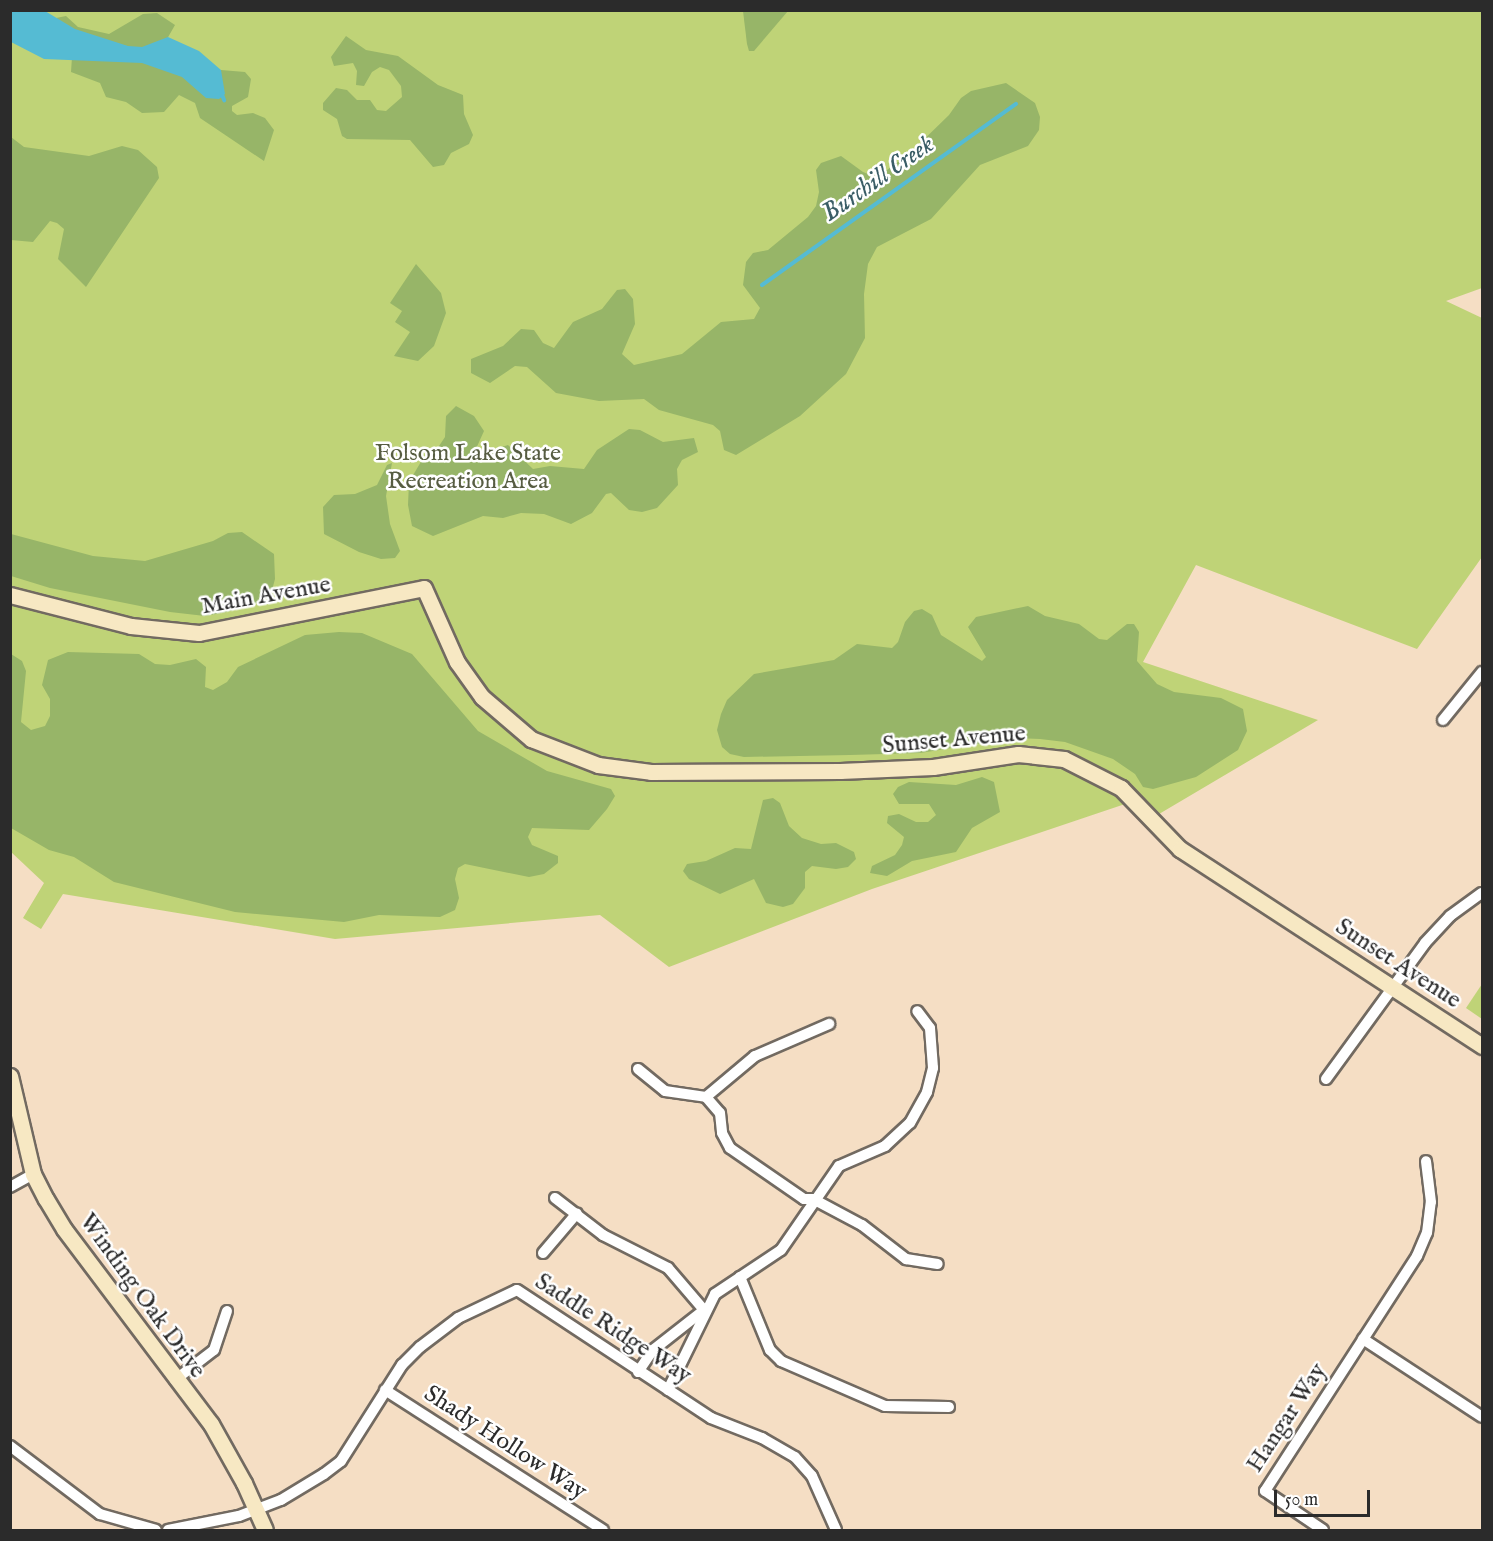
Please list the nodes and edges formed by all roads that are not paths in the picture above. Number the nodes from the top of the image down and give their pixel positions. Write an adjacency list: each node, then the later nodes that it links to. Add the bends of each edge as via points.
1 (424, 588): 2 (street, Main Avenue, via 199,633 131,626); 6 (street, Sunset Avenue, via 457,662 482,697 531,739 557,751 598,765 651,772 933,767 1018,754 1064,759 1121,788 1180,849)
2 (10, 595)
3 (1482, 672): 4 (street)
4 (1443, 720)
5 (1482, 893): 6 (street, via 1441,926)
6 (1393, 987): 9 (street, Sunset Avenue); 12 (street)
7 (917, 1011): 18 (street, via 930,1028 932,1040 933,1068 924,1097 900,1134 885,1146 839,1166)
8 (829, 1024): 13 (street, via 755,1056)
9 (1482, 1047)
10 (638, 1070): 13 (street, via 665,1091)
11 (10, 1076): 15 (street, Winding Oak Drive)
12 (1326, 1079)
13 (706, 1097): 18 (street, via 720,1113 722,1133 729,1148 804,1200)
14 (1425, 1161): 25 (street, via 1432,1192 1427,1233 1411,1267)
15 (33, 1174): 16 (street); 27 (street, Winding Oak Drive, via 64,1230)
16 (10, 1187)
17 (555, 1198): 19 (street)
18 (813, 1199): 21 (street, via 862,1225 906,1259); 22 (street, via 785,1245)
19 (577, 1213): 20 (street); 23 (street, via 603,1235 668,1268)
20 (543, 1254)
21 (938, 1264)
22 (740, 1277): 23 (street, via 715,1294); 30 (street, via 770,1350 781,1361 885,1406)
23 (704, 1310): 26 (street, via 652,1350); 29 (street)
24 (227, 1311): 27 (street, via 213,1350)
25 (1363, 1339): 31 (street); 39 (street, Hangar Way, via 1265,1491)
26 (638, 1372): 28 (street, Saddle Ridge Way, via 516,1290 491,1299 436,1333 402,1365); 29 (street, Saddle Ridge Way)
27 (175, 1380): 33 (street, Winding Oak Drive, via 210,1424)
28 (385, 1390): 33 (street, Saddle Ridge Way, via 341,1461 302,1488); 37 (street, Shady Hollow Way)
29 (668, 1390): 38 (street, Saddle Ridge Way, via 711,1418 775,1444 795,1457 812,1476)
30 (949, 1407)
31 (1482, 1418)
32 (10, 1446): 34 (street, via 100,1514)
33 (256, 1509): 35 (street, Saddle Ridge Way); 36 (street, Winding Oak Drive)
34 (156, 1530)
35 (168, 1530)
36 (265, 1530)
37 (603, 1530)
38 (836, 1530)
39 (1323, 1530)

